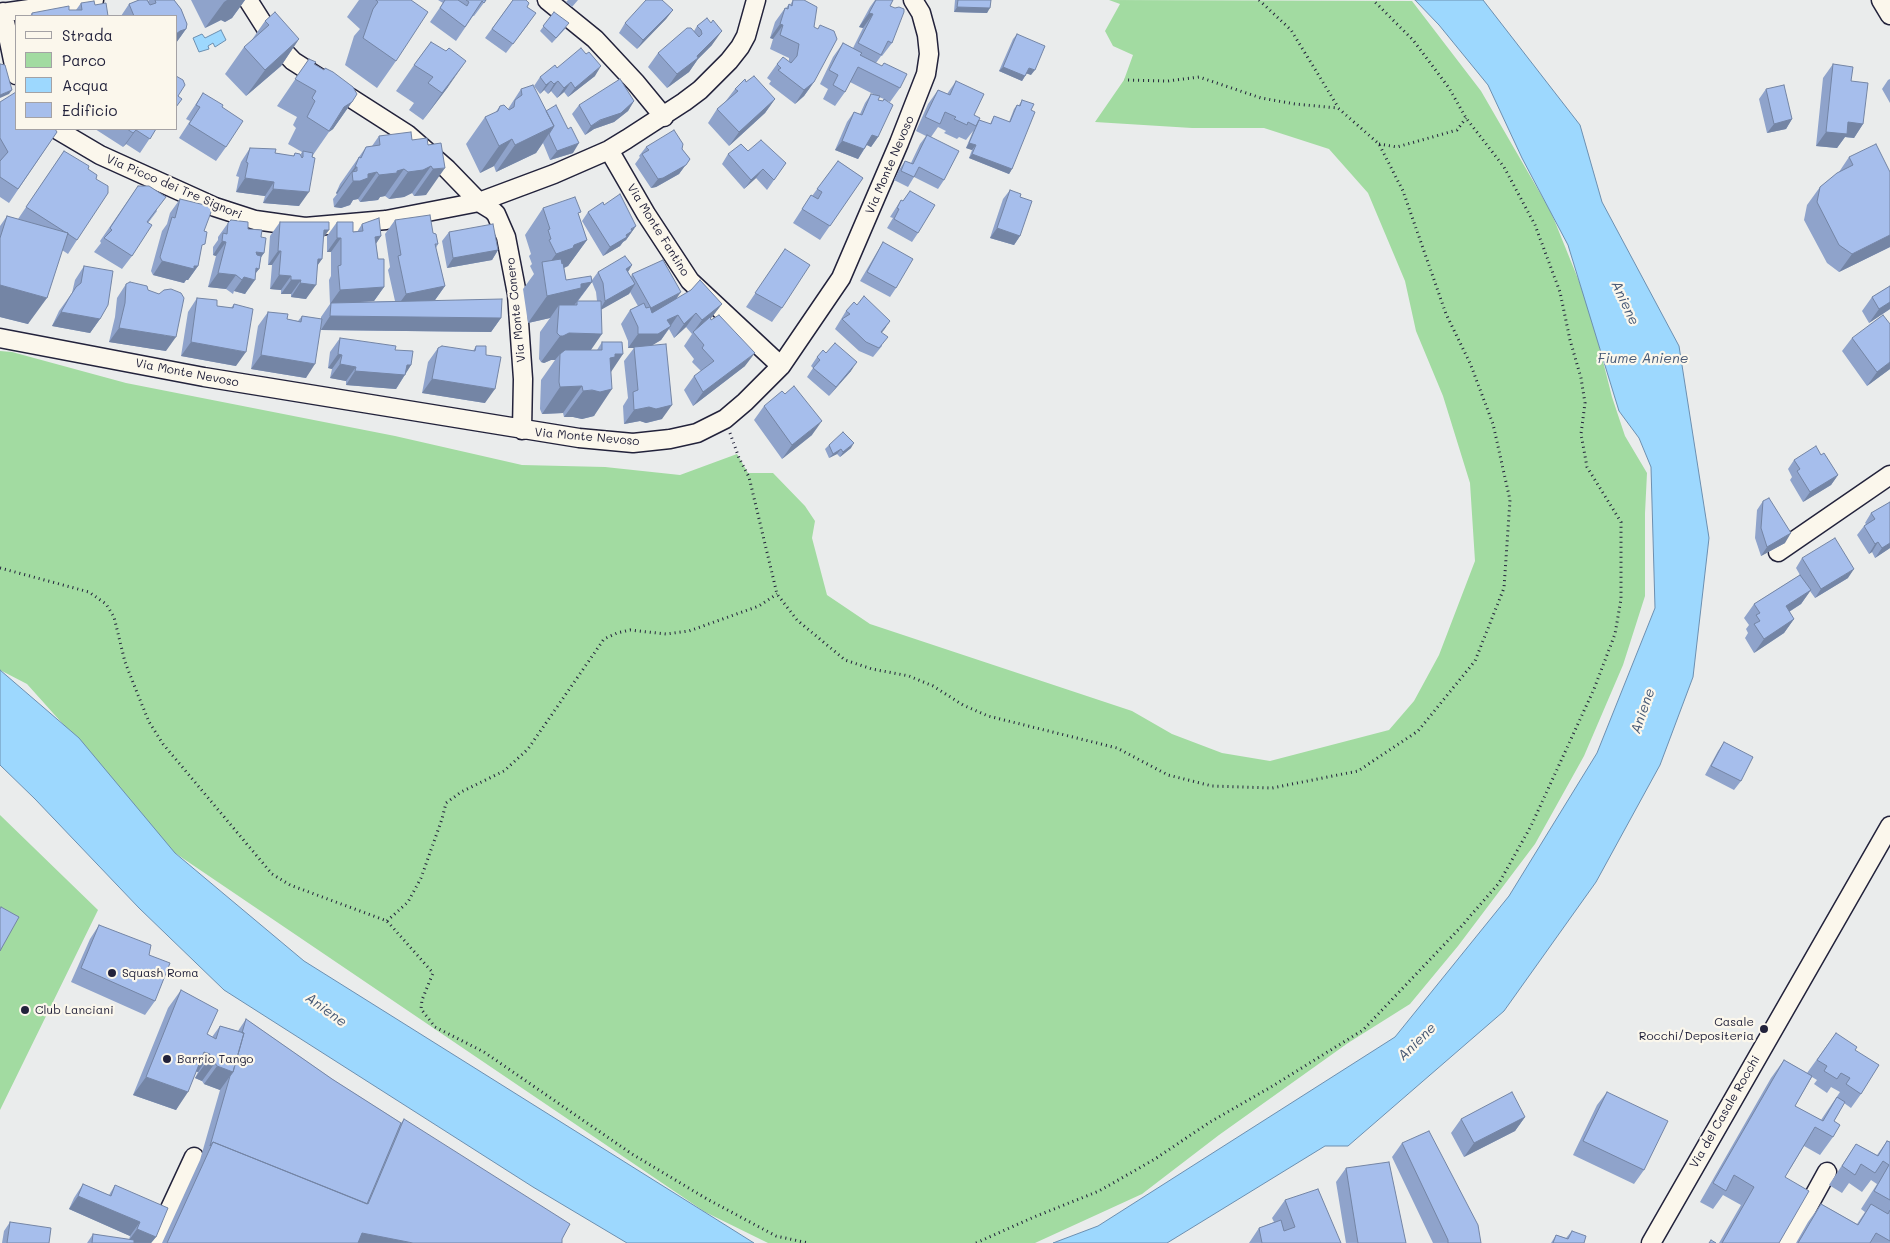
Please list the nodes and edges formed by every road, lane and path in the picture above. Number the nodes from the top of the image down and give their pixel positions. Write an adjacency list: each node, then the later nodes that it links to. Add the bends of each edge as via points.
1 (94, 0): 9 (street)
2 (248, 0): 19 (street, Via Monte Conero, via 274,41 289,57 407,134)
3 (547, 0): 14 (street, via 595,39)
4 (756, 0): 14 (street, Via Picco dei Tre Signori, via 746,36 735,55 700,90)
5 (913, 0): 21 (street, Via Monte Nevoso, via 921,12 928,44 923,85 841,278)
6 (1259, 0): 13 (path, via 1291,30)
7 (1372, 0): 15 (path, via 1413,40 1449,88)
8 (1881, 0): 10 (street)
9 (2, 12): 11 (street)
10 (1890, 15)
11 (15, 70)
12 (1124, 80): 13 (path, via 1168,81 1199,77 1261,98)
13 (1338, 108): 17 (path)
14 (664, 116): 18 (street, Via Picco dei Tre Signori)
15 (1466, 118): 17 (path, via 1457,130 1397,146); 34 (path, via 1504,167 1535,225 1560,292 1581,378 1585,403 1581,434 1588,467 1621,522 1621,599 1615,634 1594,689 1531,826 1499,883 1459,930 1363,1030 1099,1191)
16 (58, 130): 19 (street, Via Picco dei Tre Signori, via 100,155 215,207 267,223 305,227 336,225 386,220)
17 (1379, 144): 27 (path, via 1403,191 1446,314 1470,362 1493,424 1510,500 1504,588 1475,662 1418,731 1358,771 1272,788 1212,786 1168,775 1118,748 988,716 909,676 845,660 797,620)
18 (609, 150): 19 (street, Via Picco dei Tre Signori); 21 (street, Via Monte Fantino, via 690,281)
19 (478, 202): 23 (street, Via Monte Conero, via 498,218 510,255 520,332)
20 (0, 338): 23 (street, Via Monte Nevoso, via 204,377)
21 (781, 366): 22 (street, Via Monte Nevoso)
22 (725, 419): 23 (street, Via Monte Nevoso, via 683,437 639,442); 27 (path, via 749,477)
23 (522, 430)
24 (1890, 475): 25 (street)
25 (1778, 552)
26 (0, 568): 29 (path, via 89,592 106,604 114,617 125,662 149,722 163,744 272,874 290,885)
27 (777, 594): 29 (path, via 759,606 689,631 666,634 630,630 604,639 528,749 504,770 446,803 421,878 408,902)
28 (1890, 826): 35 (street, Via del Casale Rocchi)
29 (388, 921): 33 (path, via 433,973 421,1009 434,1027 484,1052 632,1154 707,1199 776,1236)
30 (194, 1157): 32 (street)
31 (1827, 1172): 36 (street)
32 (154, 1243)
33 (808, 1243)
34 (976, 1243)
35 (1651, 1243)
36 (1788, 1243)

